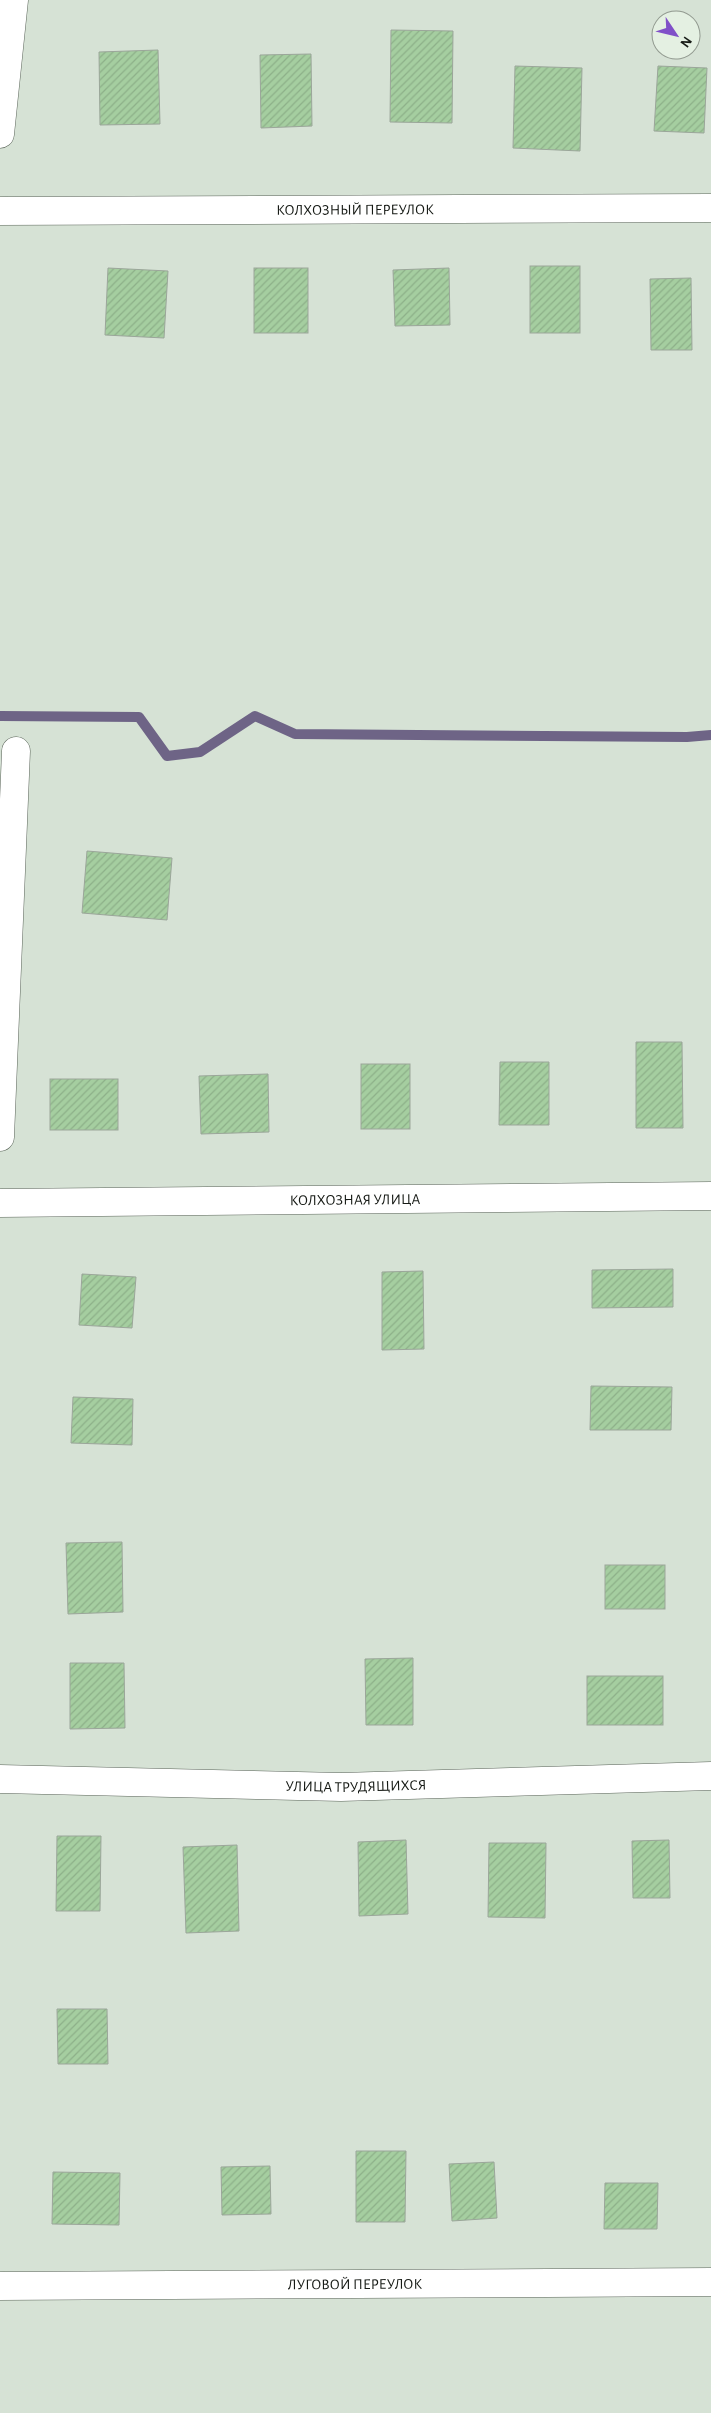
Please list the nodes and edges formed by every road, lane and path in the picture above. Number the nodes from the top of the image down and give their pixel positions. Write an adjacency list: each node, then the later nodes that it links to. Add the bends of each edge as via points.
1 (14, 0): 2 (street)
2 (0, 134)
3 (711, 208): 4 (street, КОЛХОЗНЫЙ ПЕРЕУЛОК)
4 (0, 211)
5 (16, 751): 6 (street)
6 (0, 1137)
7 (711, 1196): 8 (street, КОЛХОЗНАЯ УЛИЦА)
8 (0, 1203)
9 (711, 1776): 10 (street, УЛИЦА ТРУДЯЩИХСЯ, via 341,1787)
10 (0, 1779)
11 (711, 2282): 12 (street, ЛУГОВОЙ ПЕРЕУЛОК)
12 (0, 2286)

